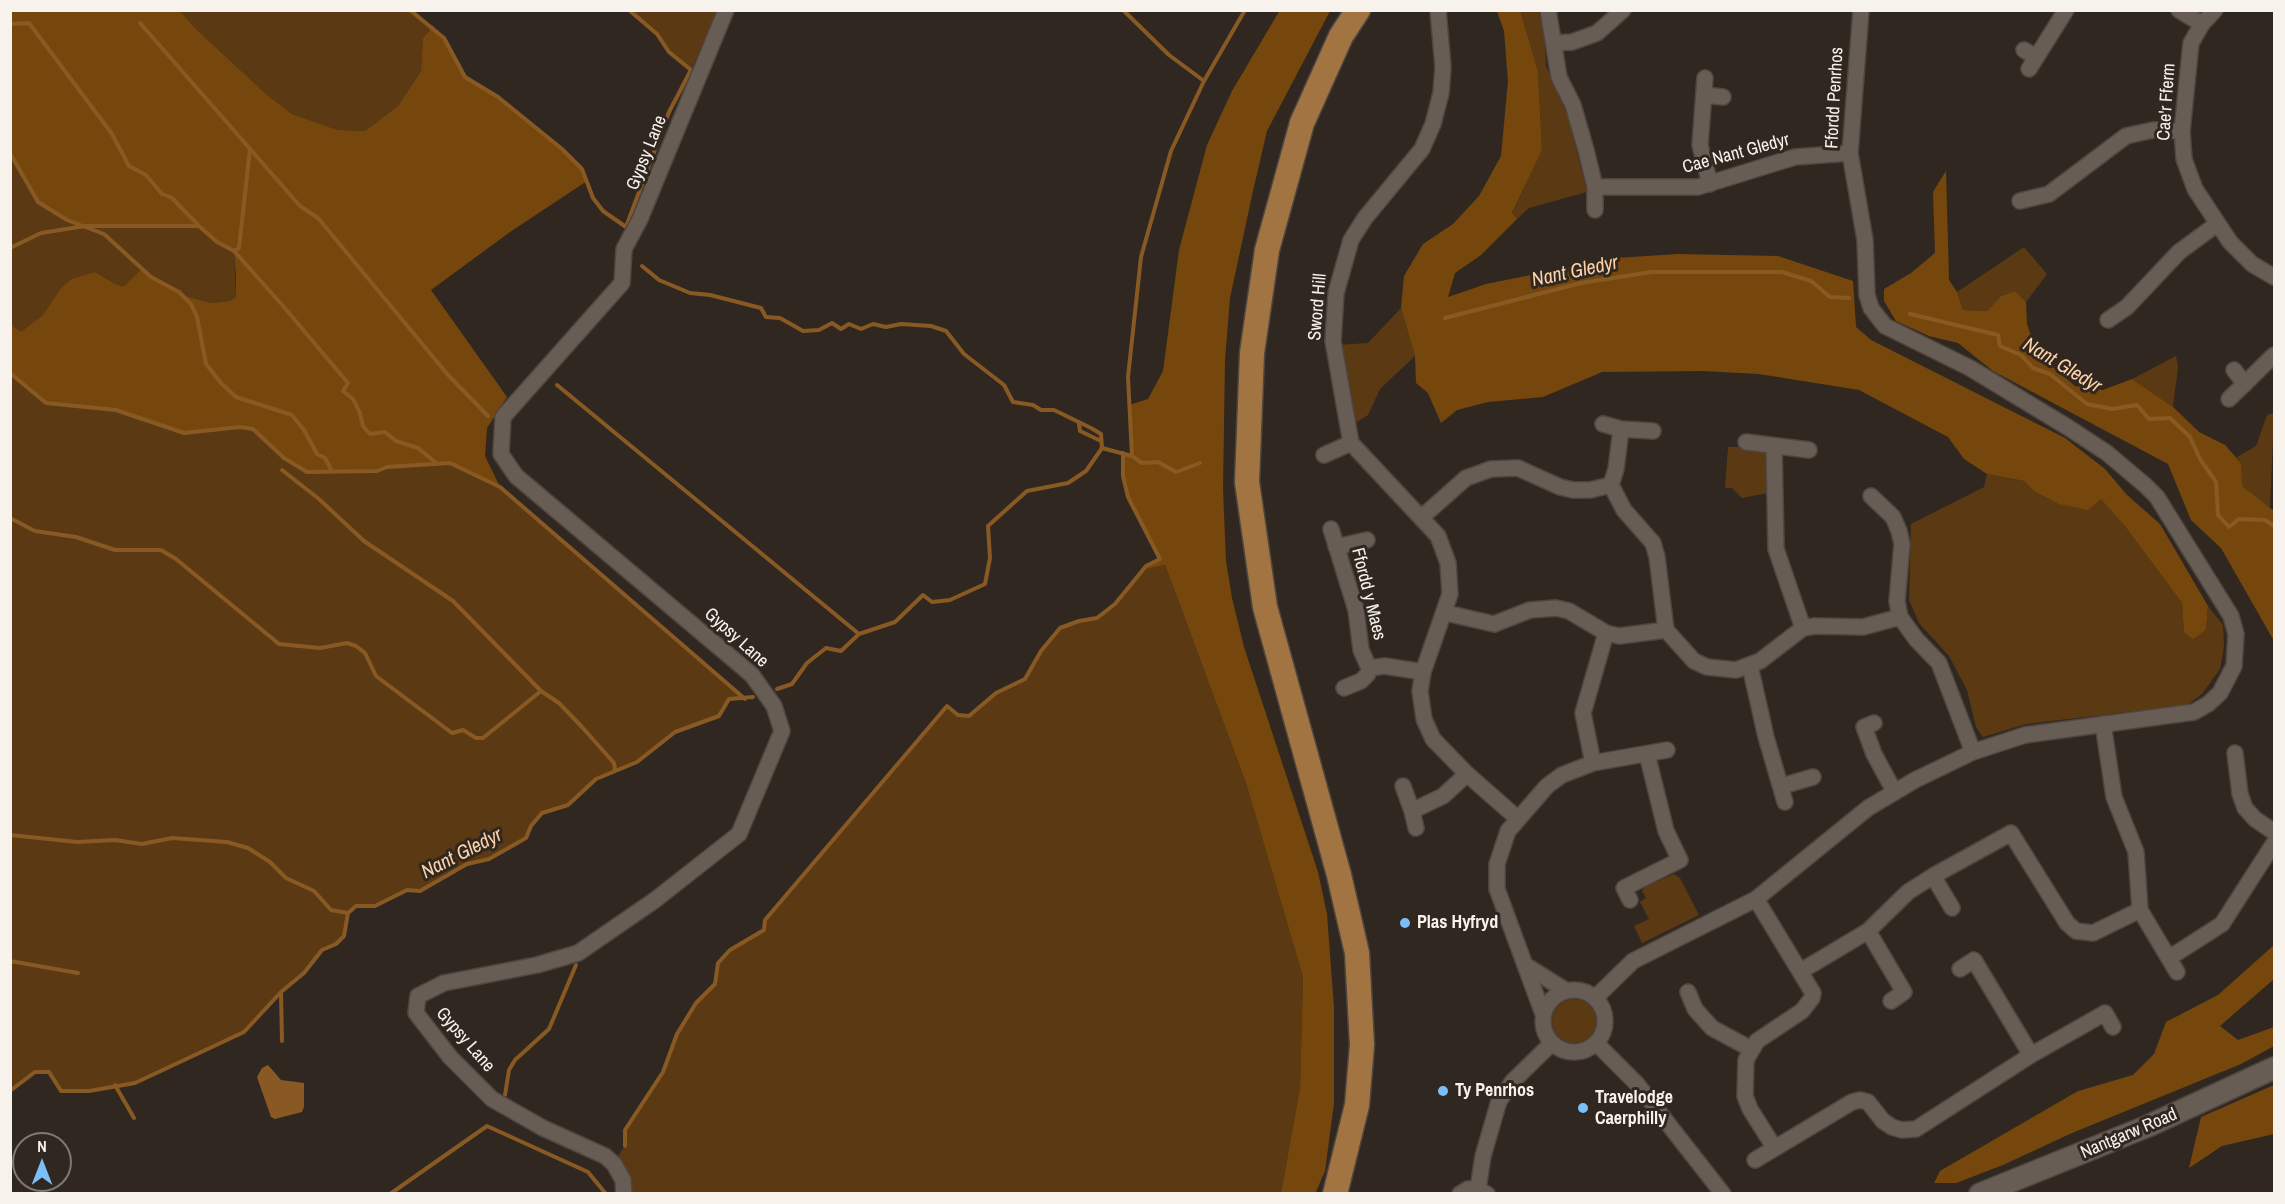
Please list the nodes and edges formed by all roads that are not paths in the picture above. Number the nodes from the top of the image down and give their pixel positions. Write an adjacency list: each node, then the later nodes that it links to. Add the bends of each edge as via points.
1 (726, 10): 95 (street, Gypsy Lane, via 624,249 622,284 502,417 501,454 516,476 752,675 774,706 782,731 739,834 655,900 578,953 444,983 418,996 416,1013 450,1057 492,1099 605,1156 623,1180)
2 (1358, 10): 96 (main road, via 1341,36 1302,123 1267,250 1252,353 1247,482 1265,607 1357,953 1362,1045 1357,1105)
3 (1438, 10): 33 (street, Sword Hill, via 1443,67 1433,124 1422,149 1351,240 1336,293 1333,342)
4 (1548, 10): 11 (street)
5 (1861, 10): 17 (street, Ffordd Penrhos)
6 (2066, 10): 12 (street)
7 (2179, 10): 10 (street)
8 (2215, 10): 10 (street, Cae'r Fferm)
9 (1619, 12): 11 (street, via 1597,33)
10 (2202, 24): 16 (street, Cae'r Fferm, via 2191,43)
11 (1554, 44): 19 (street, via 1559,77 1573,105)
12 (2030, 59)
13 (1705, 78): 14 (street)
14 (1704, 95): 15 (street); 18 (street, via 1700,145)
15 (1723, 97)
16 (2182, 131): 20 (street, via 2153,130 2126,136 2049,194); 22 (street, Cae'r Fferm, via 2189,177)
17 (1850, 153): 18 (street, Cae Nant Gledyr, via 1795,157); 53 (street, Ffordd Penrhos, via 1865,240 1867,295 1871,308 1885,326 2030,402 2107,453 2157,497 2223,602 2236,634 2236,652 2234,666 2220,693 2194,712)
18 (1710, 184): 19 (street, Cae Nant Gledyr, via 1680,189)
19 (1595, 187): 21 (street)
20 (2020, 201)
21 (1595, 210)
22 (2217, 224): 23 (street, Cae'r Fferm, via 2242,254); 24 (street, via 2179,252 2139,296)
23 (2274, 277)
24 (2108, 320)
25 (2274, 355): 27 (street)
26 (2234, 370): 27 (street)
27 (2246, 384): 28 (street)
28 (2229, 399)
29 (1603, 424): 30 (street)
30 (1622, 429): 31 (street); 37 (street)
31 (1653, 432)
32 (1746, 442): 34 (street)
33 (1351, 444): 36 (street); 39 (street)
34 (1774, 447): 35 (street); 45 (street, via 1776,549)
35 (1809, 450)
36 (1324, 455)
37 (1611, 484): 39 (street, via 1590,490 1573,489 1518,468 1491,469 1466,478); 46 (street, via 1624,510 1653,543)
38 (1871, 496): 44 (street, via 1893,517 1902,544 1897,583)
39 (1422, 517): 43 (street, via 1438,536 1448,563 1452,579)
40 (1331, 529): 42 (street, Ffordd y Maes)
41 (1366, 540): 42 (street)
42 (1336, 547): 49 (street, Ffordd y Maes)
43 (1446, 613): 47 (street, via 1494,624 1530,610 1556,608 1569,611); 50 (street)
44 (1900, 617): 45 (street, via 1863,627); 55 (street, via 1939,663)
45 (1803, 628): 48 (street)
46 (1666, 630): 47 (street, via 1629,636); 48 (street, via 1684,652 1707,667 1736,670)
47 (1606, 633): 58 (street, via 1583,713)
48 (1750, 666): 62 (street)
49 (1369, 668): 50 (street, Ffordd y Maes, via 1385,666); 51 (street, Ffordd y Maes, via 1361,681)
50 (1423, 672): 59 (street, via 1421,706 1428,731)
51 (1344, 688)
52 (1874, 723): 63 (street, via 1864,727)
53 (2103, 724): 55 (street, via 2025,735); 74 (street, via 2114,797 2136,852)
54 (1668, 750): 57 (street)
55 (1973, 752): 63 (street)
56 (2235, 753): 68 (street, via 2245,808)
57 (1647, 754): 58 (street); 72 (street, via 1666,831 1683,866 1624,888)
58 (1593, 763): 66 (street, via 1562,775)
59 (1467, 774): 65 (street, via 1443,796); 66 (street)
60 (1813, 777): 62 (street)
61 (1403, 786): 65 (street)
62 (1782, 786): 64 (street)
63 (1894, 791): 71 (street)
64 (1785, 802)
65 (1412, 811): 67 (street)
66 (1517, 818): 77 (street, via 1502,844 1496,877 1500,899)
67 (1416, 828)
68 (2274, 832)
69 (2274, 843): 76 (street, via 2222,924)
70 (1933, 876): 73 (street); 74 (street, via 2011,833 2067,923 2076,931 2093,933); 75 (street, via 1908,892)
71 (1756, 899): 79 (street); 83 (street, via 1633,961)
72 (1630, 900)
73 (1952, 908)
74 (2140, 910): 76 (street)
75 (1869, 931): 79 (street); 84 (street, via 1904,992)
76 (2169, 958): 80 (street)
77 (1525, 965): 81 (street); 85 (street)
78 (1960, 969): 90 (street, via 1974,960)
79 (1801, 971): 89 (street, via 1811,986 1812,998 1802,1011 1774,1028)
80 (2177, 972)
81 (1565, 990): 83 (street, via 1583,991); 85 (street, via 1549,1001)
82 (1688, 992): 89 (street, via 1695,1009 1712,1028)
83 (1596, 998): 88 (street, via 1605,1017 1602,1036)
84 (1891, 1001)
85 (1543, 1014): 87 (street, via 1545,1033)
86 (2113, 1027): 90 (street, via 2105,1013)
87 (1552, 1043): 88 (street, via 1569,1052); 94 (street, via 1513,1081 1499,1101 1483,1156)
88 (1596, 1043): 98 (street, via 1637,1084)
89 (1751, 1049): 92 (street, via 1744,1074 1745,1096)
90 (2031, 1055): 92 (street, via 1916,1129 1892,1127 1868,1102 1860,1100)
91 (2274, 1068): 99 (main road, Nantgarw Road, via 2205,1101)
92 (1774, 1147): 93 (street)
93 (1755, 1160)
94 (1482, 1191): 97 (street, via 1468,1189)
95 (624, 1194)
96 (1335, 1194)
97 (1460, 1194)
98 (1723, 1194)
99 (1980, 1194)

